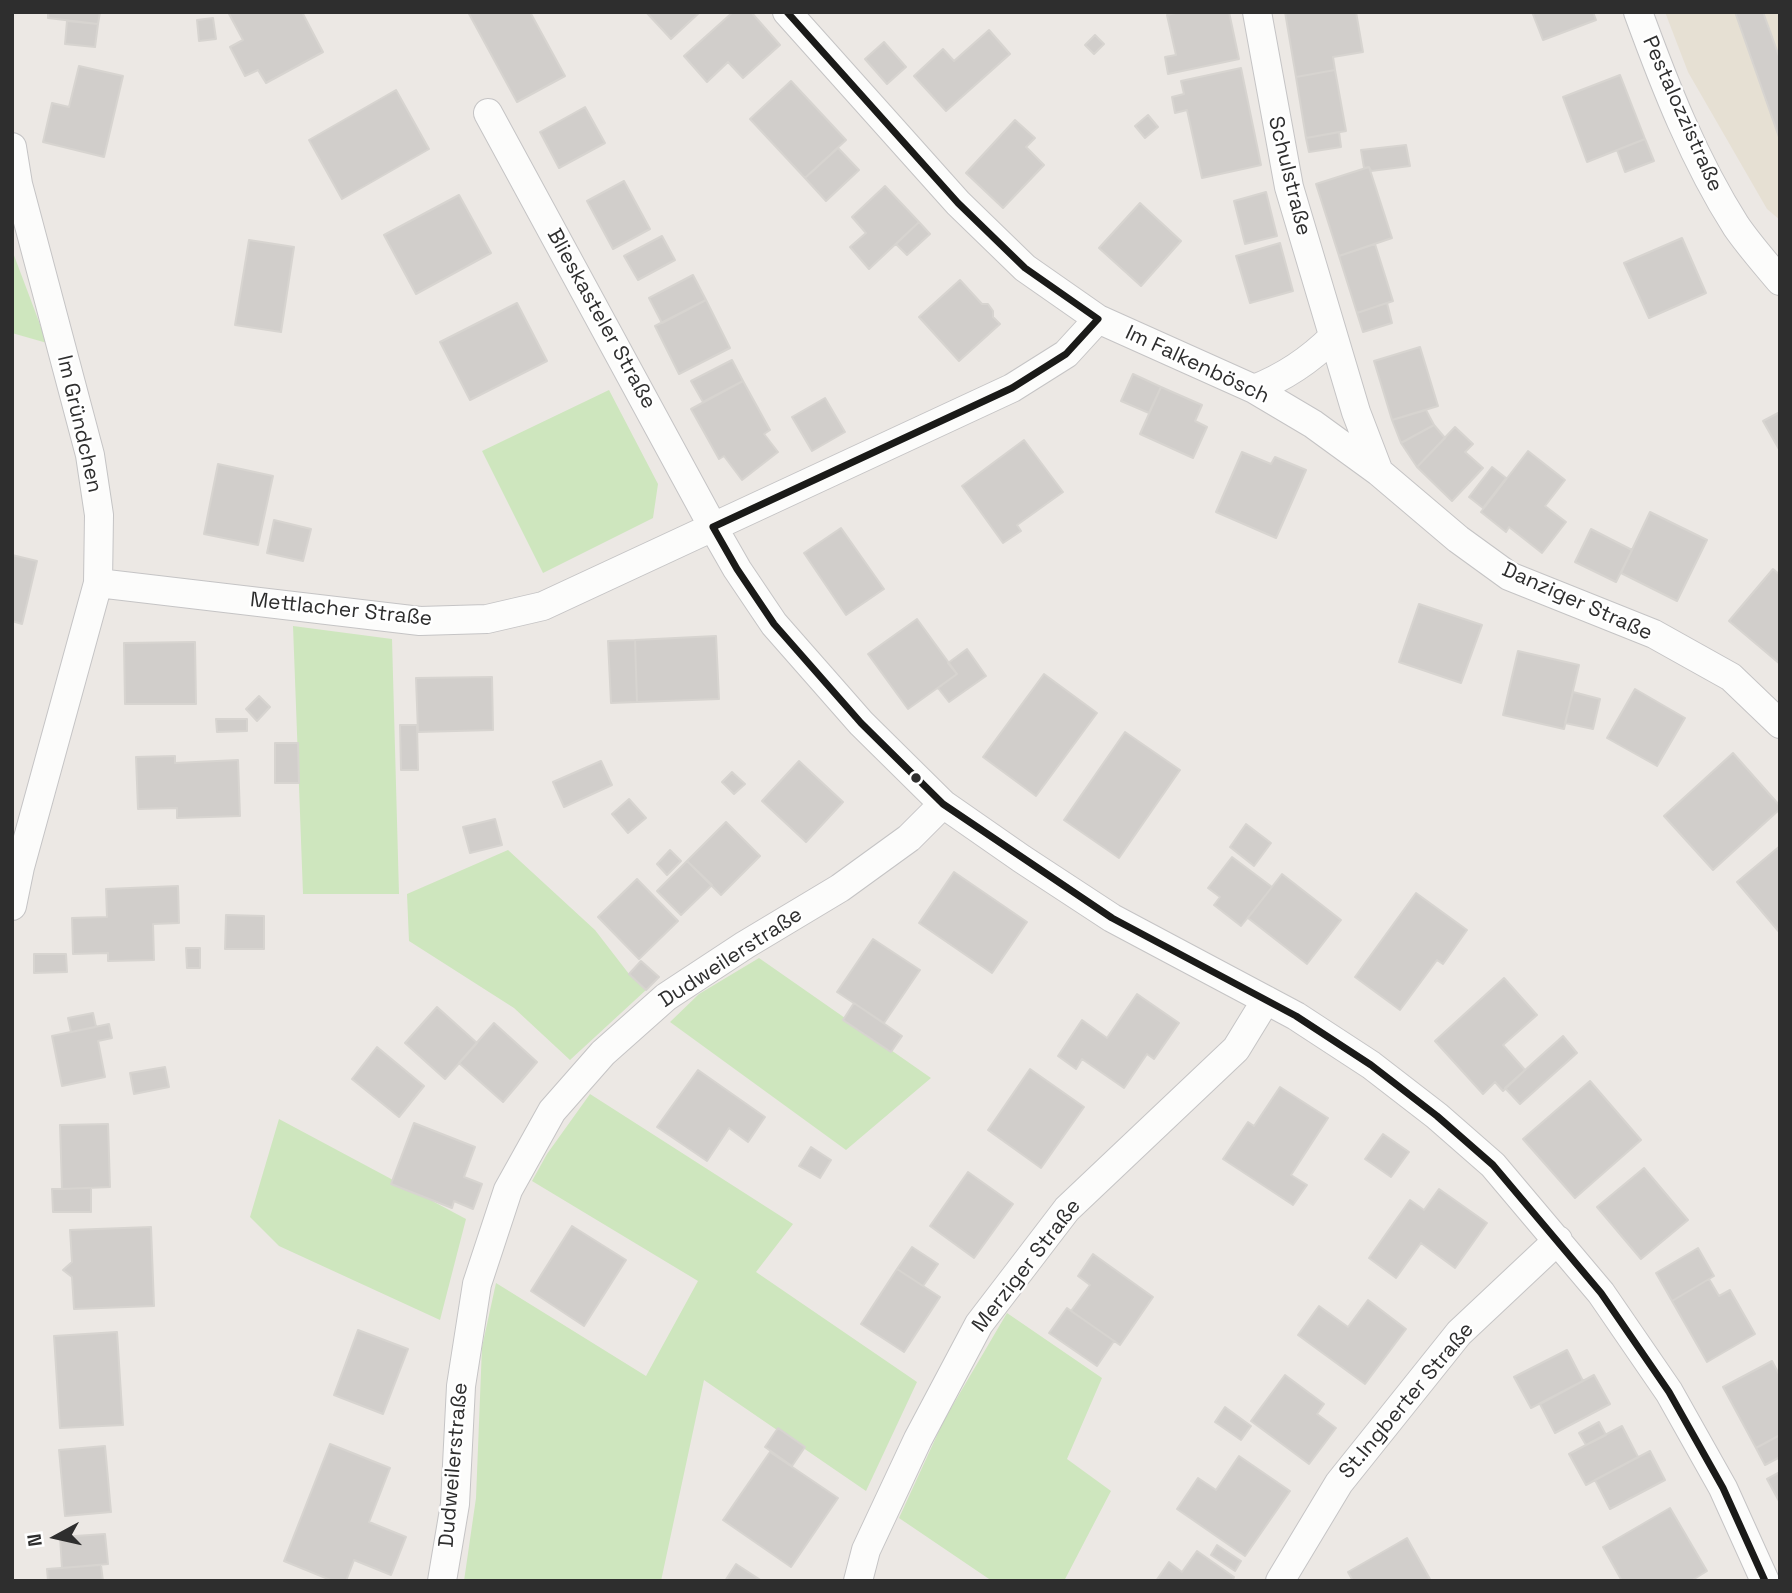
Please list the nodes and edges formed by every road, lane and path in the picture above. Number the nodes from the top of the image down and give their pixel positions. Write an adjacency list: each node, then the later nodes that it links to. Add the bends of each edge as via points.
1 (787, 12): 7 (street, Im Falkenbösch, via 958,203 1025,268)
2 (1257, 12): 8 (street, Schulstraße, via 1289,187)
3 (1638, 12): 6 (street, Pestalozzistraße, via 1704,173 1738,229)
4 (488, 113): 11 (street, Blieskasteler Straße)
5 (12, 147): 12 (street, Im Gründchen, via 90,455 99,515)
6 (1780, 281)
7 (1098, 319): 9 (street, Im Falkenbösch); 11 (street, Mettlacher Straße, via 1066,354 1012,388)
8 (1333, 337): 9 (street, via 1281,379); 10 (street, Schulstraße)
9 (1254, 390): 10 (street, Im Falkenbösch, via 1313,424)
10 (1380, 472): 13 (street, Danziger Straße, via 1509,576 1654,634 1731,677)
11 (713, 527): 12 (street, Mettlacher Straße, via 543,606 487,619 420,621); 14 (street, Blieskasteler Straße, via 774,624 861,723)
12 (98, 583): 15 (street, Im Gründchen)
13 (1780, 724)
14 (943, 804): 16 (street, Blieskasteler Straße, via 1112,918); 18 (street, Dudweilerstraße, via 909,838 840,888 666,997 603,1053 552,1111 508,1190 477,1284 461,1385 455,1504)
15 (12, 906)
16 (1266, 1000): 17 (street, Blieskasteler Straße, via 1371,1065 1437,1116 1493,1165); 19 (street, Merziger Straße, via 1236,1049 1068,1209 979,1324 866,1550)
17 (1558, 1240): 20 (street, St.Ingberter Straße, via 1459,1334 1339,1483); 21 (street, Blieskasteler Straße, via 1669,1392 1723,1488)
18 (442, 1581)
19 (858, 1581)
20 (1280, 1581)
21 (1765, 1581)

